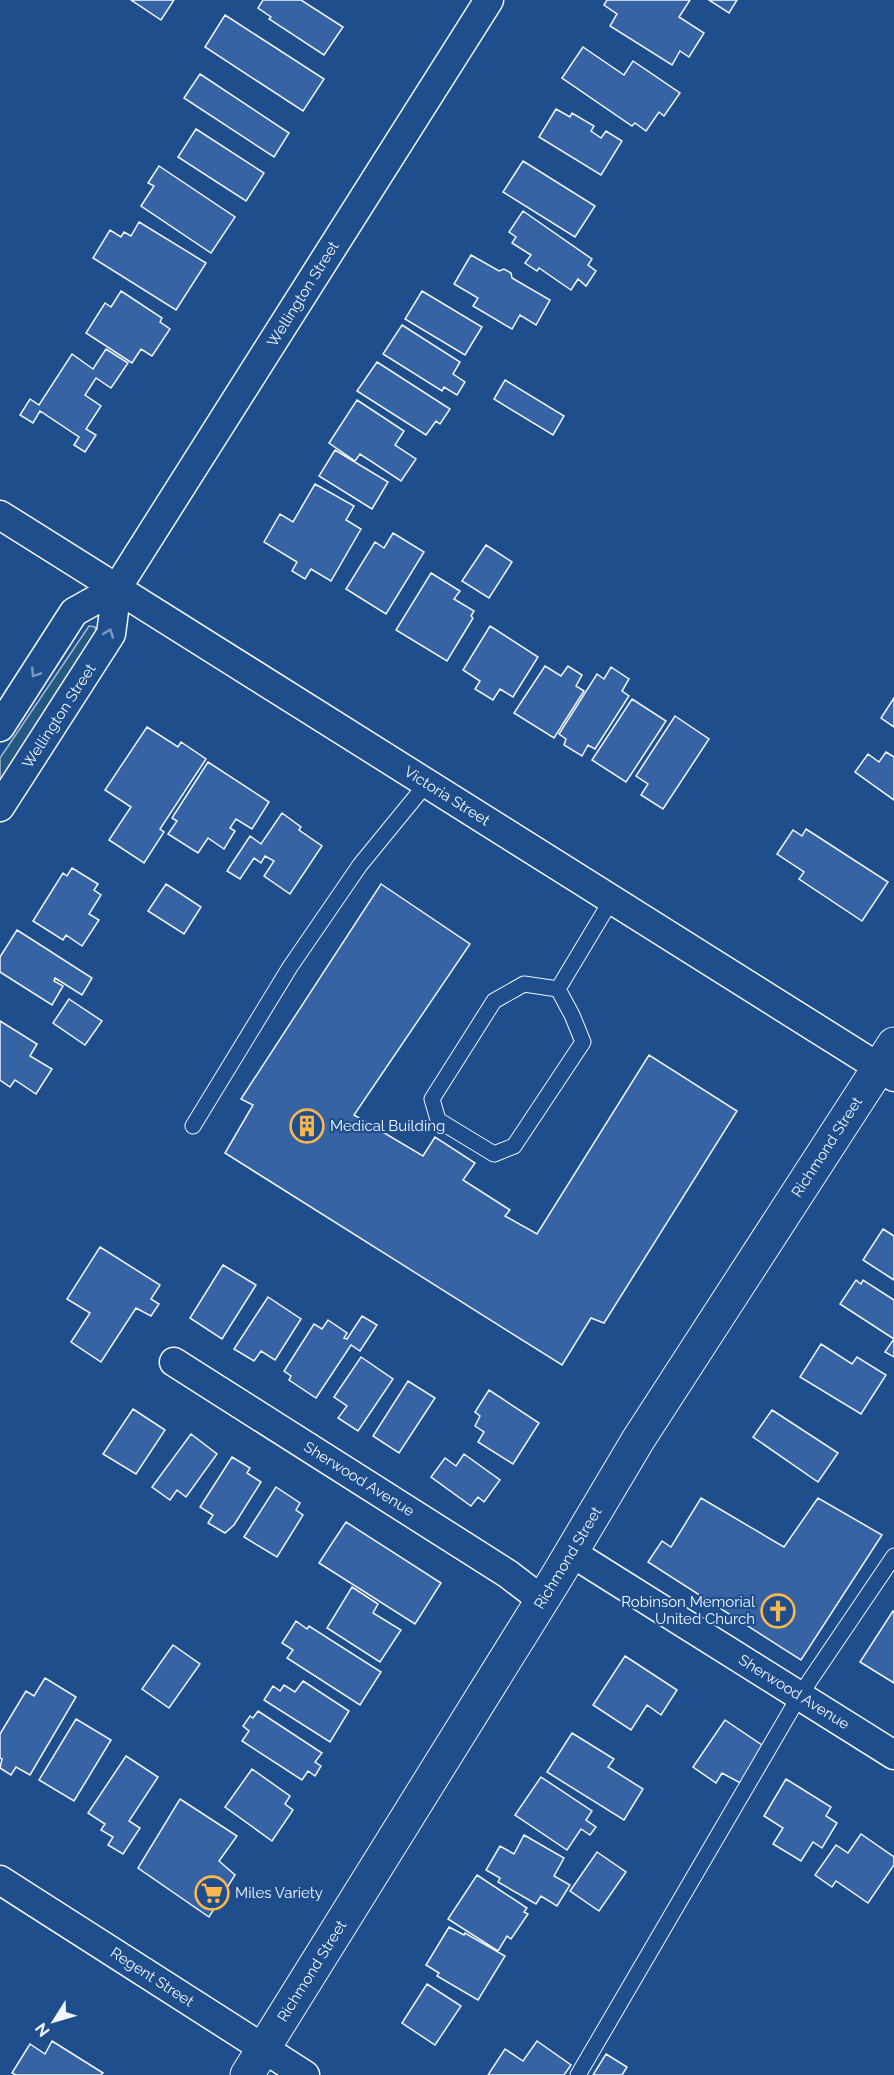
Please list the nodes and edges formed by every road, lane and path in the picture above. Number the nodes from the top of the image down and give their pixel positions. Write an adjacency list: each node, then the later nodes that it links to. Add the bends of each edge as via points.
1 (489, 0): 3 (street, Wellington Street)
2 (0, 516): 3 (street, Victoria Street)
3 (117, 588): 4 (street, Wellington Street, one-way to 4, via 74,612); 5 (street, Victoria Street); 6 (street, Wellington Street, one-way to 3, via 111,634)
4 (0, 727)
5 (427, 783): 7 (street, Victoria Street); 10 (lane, via 360,866 290,967)
6 (0, 807)
7 (612, 899): 8 (lane); 9 (street, Victoria Street)
8 (558, 989): 8 (lane, via 524,984 494,1001 432,1100 438,1120 494,1154 514,1146 583,1042)
9 (889, 1063): 12 (main road, Richmond Street, via 638,1440)
10 (193, 1126)
11 (174, 1362): 14 (street, Sherwood Avenue, via 508,1574)
12 (572, 1553): 14 (main road, Richmond Street); 15 (street, Sherwood Avenue)
13 (894, 1556): 15 (lane)
14 (542, 1600): 18 (main road, Richmond Street)
15 (800, 1695): 16 (street, Sherwood Avenue); 20 (lane)
16 (894, 1755)
17 (0, 1880): 18 (street, Regent Street)
18 (255, 2062): 19 (street, Regent Street)
19 (304, 2075)
20 (578, 2075)

